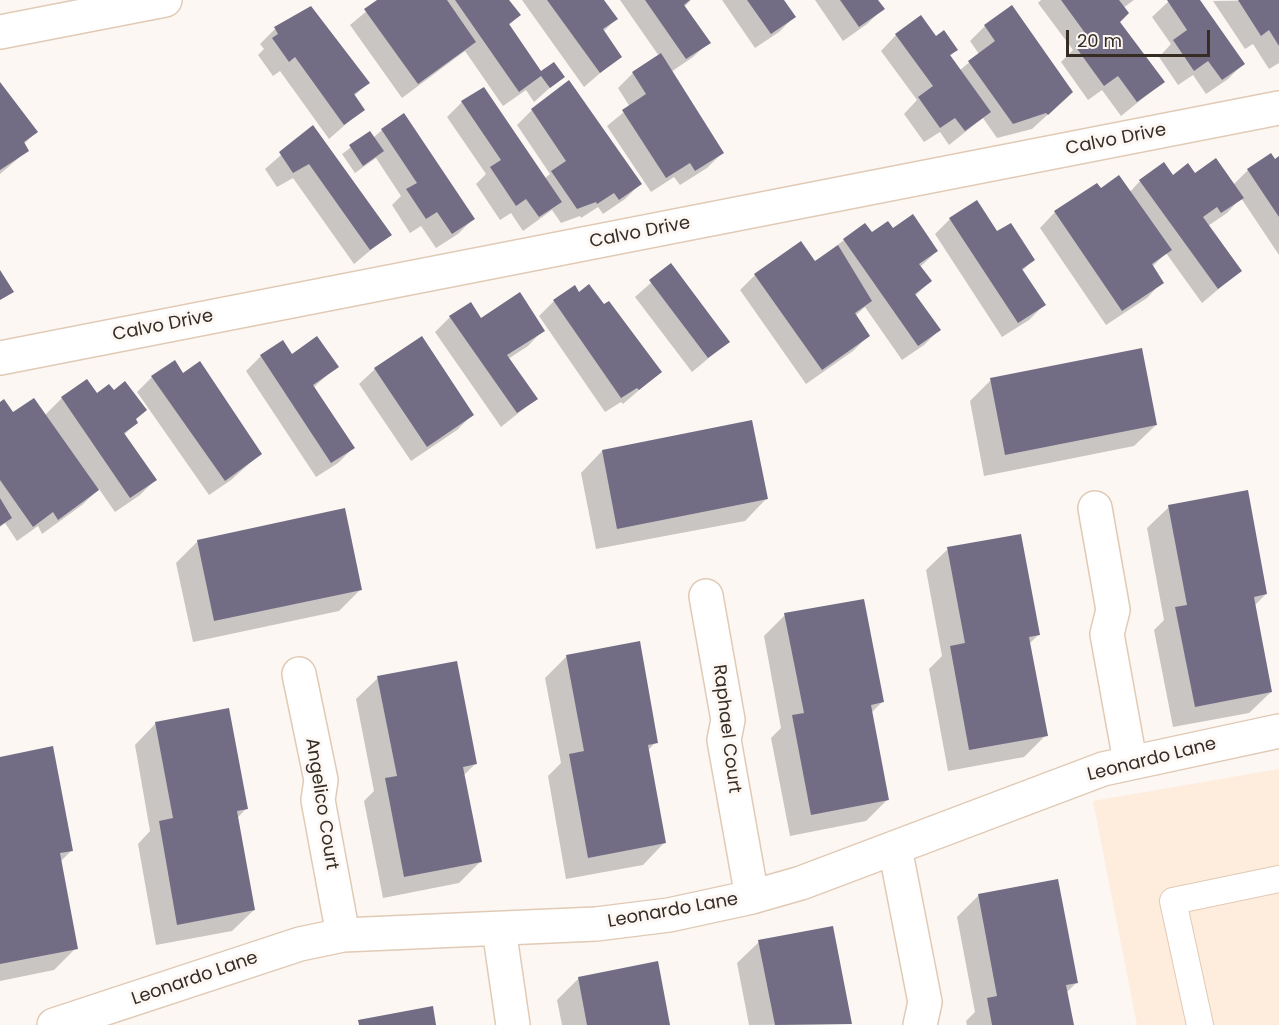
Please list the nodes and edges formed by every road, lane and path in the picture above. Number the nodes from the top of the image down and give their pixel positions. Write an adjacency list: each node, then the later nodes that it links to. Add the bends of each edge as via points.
1 (165, 0): 2 (street)
2 (0, 32)
3 (1279, 108): 4 (street, Calvo Drive)
4 (0, 358)
5 (1095, 508): 9 (street, via 1113,610 1107,634)
6 (706, 596): 12 (street, Raphael Court, via 728,720 724,740)
7 (299, 674): 14 (street, Angelico Court, via 321,780 318,800)
8 (1279, 731): 9 (street, Leonardo Lane)
9 (1130, 761): 10 (street, Leonardo Lane)
10 (896, 848): 12 (street, Leonardo Lane); 18 (street, via 925,1002)
11 (1279, 879): 19 (lane, via 1173,901)
12 (752, 897): 13 (street, Leonardo Lane, via 658,917)
13 (499, 929): 14 (street, Leonardo Lane); 17 (street)
14 (343, 935): 15 (street, Leonardo Lane, via 300,944)
15 (93, 1019): 16 (street, Leonardo Lane)
16 (54, 1025)
17 (513, 1025)
18 (920, 1025)
19 (1200, 1025)

